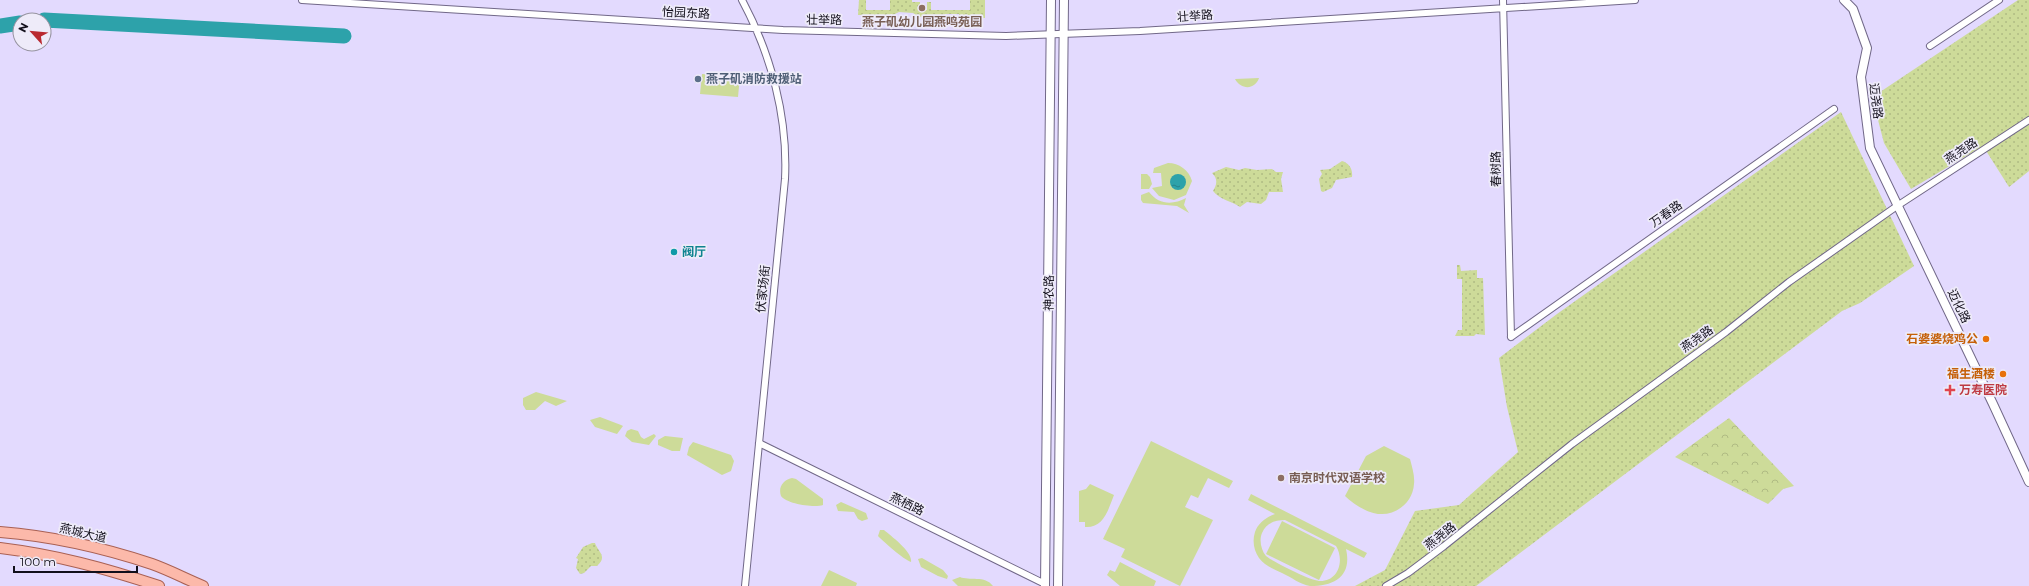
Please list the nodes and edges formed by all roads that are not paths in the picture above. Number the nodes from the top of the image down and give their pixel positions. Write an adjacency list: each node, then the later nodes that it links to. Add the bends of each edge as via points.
1 (302, 0): 10 (street, 怡园东路)
2 (742, 0): 10 (street, 伏家场街)
3 (1051, 0): 12 (street, 神农路)
4 (1064, 0): 11 (street, 神农路)
5 (1503, 0): 9 (street, 春树路)
6 (1635, 0): 9 (street, 壮举路)
7 (1844, 0): 16 (street, 迈尧路, via 1853,9 1867,48 1860,77 1870,148)
8 (1999, 0): 13 (street)
9 (1503, 7): 11 (street, 壮举路); 17 (street, 春树路)
10 (756, 28): 12 (street, 壮举路); 18 (street, 伏家场街, via 769,64 785,135 786,153)
11 (1063, 34): 12 (street, 壮举路); 26 (street, 神农路)
12 (1050, 35): 22 (street, 神农路)
13 (1930, 46)
14 (1834, 109): 17 (street, 万春路)
15 (2029, 120): 16 (street, 燕尧路)
16 (1897, 206): 19 (street, 迈化路); 27 (street, 燕尧路, via 1789,282 1726,332 1572,444 1444,546)
17 (1511, 337)
18 (759, 444): 22 (street, 燕栖路); 25 (street, 伏家场街)
19 (2029, 482)
20 (0, 532): 24 (main road, 燕城大道, via 28,534 97,548 153,564)
21 (0, 548): 23 (main road, via 44,554 101,567)
22 (1045, 585)
23 (159, 586)
24 (203, 586)
25 (745, 586)
26 (1058, 586)
27 (1386, 586)

